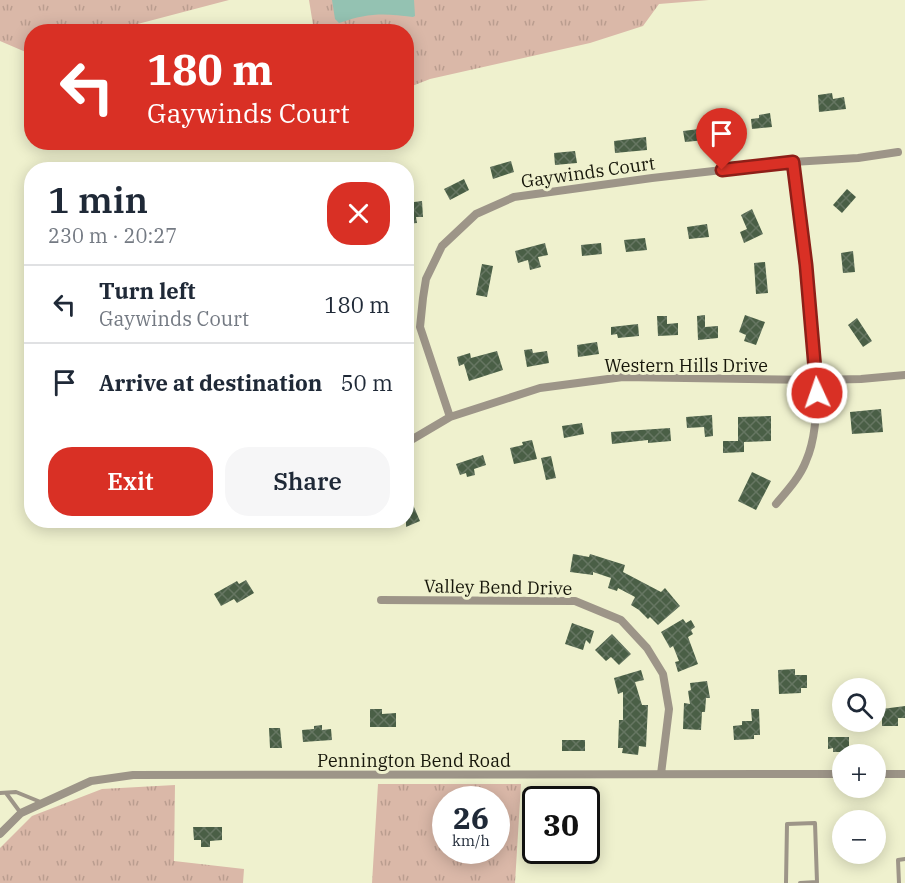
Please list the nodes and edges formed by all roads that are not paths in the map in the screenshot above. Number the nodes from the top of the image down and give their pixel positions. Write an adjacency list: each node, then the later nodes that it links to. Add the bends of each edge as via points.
1 (898, 152): 2 (street, Gaywinds Court)
2 (793, 162): 4 (street); 5 (street, Gaywinds Court, via 514,197 476,214 442,246 426,279 423,298 420,327)
3 (905, 375): 4 (street, Western Hills Drive)
4 (817, 380): 5 (street, Western Hills Drive, via 623,377 540,388); 7 (street, via 813,436 806,461)
5 (450, 417): 6 (street, Western Hills Drive)
6 (414, 438)
7 (776, 504)
8 (381, 600): 9 (street, Valley Bend Drive, via 575,601 621,620 647,648 663,674 669,709)
9 (661, 774): 10 (street, Pennington Bend Road); 15 (street, Pennington Bend Road, via 133,775 91,781)
10 (832, 774)
11 (886, 774): 12 (street)
12 (905, 774)
13 (0, 793): 14 (lane)
14 (6, 793): 15 (lane, via 16,792); 16 (lane)
15 (44, 803): 16 (street, Pennington Bend Road)
16 (21, 813): 17 (street, Pennington Bend Road)
17 (0, 834)
18 (905, 859): 21 (lane, via 898,860)
19 (786, 883): 20 (lane, via 787,824 815,823 817,882)
20 (801, 883)
21 (899, 883)

